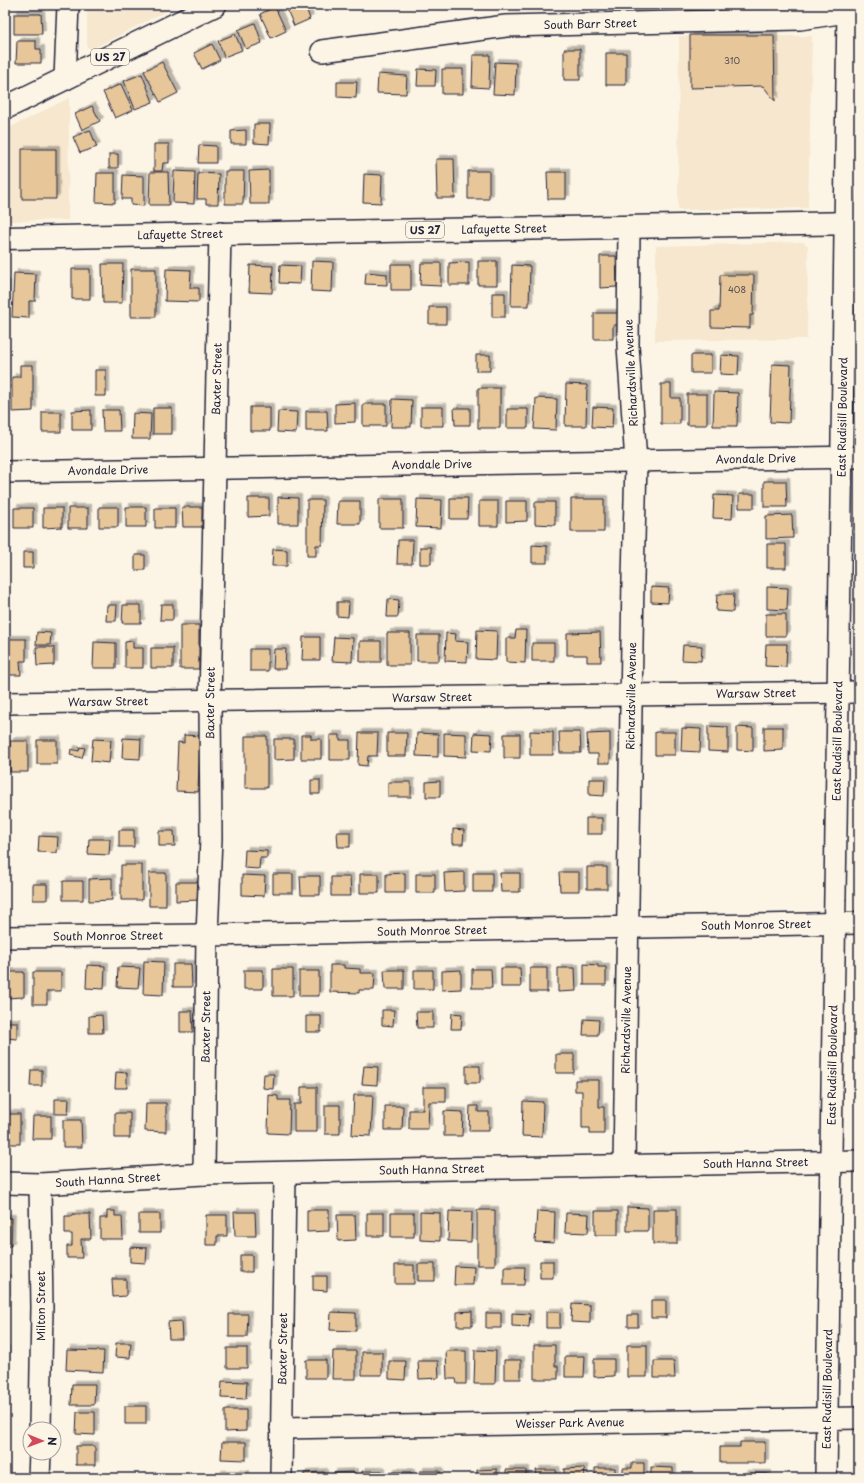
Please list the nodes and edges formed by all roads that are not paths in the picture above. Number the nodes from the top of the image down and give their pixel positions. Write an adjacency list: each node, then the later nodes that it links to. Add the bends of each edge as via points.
1 (68, 5): 5 (street)
2 (215, 5): 5 (highway, US 27)
3 (851, 9): 4 (street, South Barr Street, via 800,19 506,26); 7 (street, East Rudisill Boulevard)
4 (322, 51)
5 (65, 79): 6 (highway, US 27)
6 (5, 108)
7 (852, 223): 8 (highway, Lafayette Street / US 27); 11 (street, East Rudisill Boulevard)
8 (629, 227): 9 (highway, Lafayette Street / US 27); 12 (street, Richardsville Avenue, via 628,346)
9 (220, 233): 10 (highway, Lafayette Street / US 27); 13 (street, Baxter Street)
10 (5, 238)
11 (850, 458): 12 (street, Avondale Drive); 15 (street, East Rudisill Boulevard)
12 (636, 462): 13 (street, Avondale Drive); 17 (street, Richardsville Avenue)
13 (215, 469): 14 (street, Avondale Drive); 18 (street, Baxter Street)
14 (5, 472)
15 (839, 692): 16 (street, Warsaw Street); 17 (street, Warsaw Street); 21 (street, East Rudisill Boulevard)
16 (859, 692)
17 (632, 695): 18 (street, Warsaw Street); 22 (street, Richardsville Avenue)
18 (210, 701): 19 (street, Warsaw Street); 23 (street, Baxter Street, via 211,838)
19 (5, 703)
20 (859, 923): 21 (street, South Monroe Street)
21 (835, 924): 22 (street, South Monroe Street); 26 (street, East Rudisill Boulevard)
22 (628, 928): 23 (street, South Monroe Street); 27 (street, Richardsville Avenue)
23 (207, 935): 24 (street, South Monroe Street); 29 (street, Baxter Street)
24 (5, 937)
25 (859, 1161): 26 (street, South Hanna Street)
26 (831, 1162): 27 (street, South Hanna Street); 32 (street, East Rudisill Boulevard)
27 (624, 1166): 28 (street, South Hanna Street)
28 (285, 1173): 29 (street, South Hanna Street); 35 (street, Baxter Street)
29 (204, 1174): 31 (street, South Hanna Street)
30 (5, 1183): 31 (street, South Hanna Street)
31 (40, 1184): 34 (street, Milton Street)
32 (827, 1418): 33 (street, Weisser Park Avenue); 35 (street, Weisser Park Avenue); 39 (street, East Rudisill Boulevard)
33 (859, 1418)
34 (40, 1421)
35 (281, 1428): 38 (street, Baxter Street)
36 (40, 1461): 37 (street)
37 (39, 1478)
38 (281, 1478)
39 (826, 1478)

